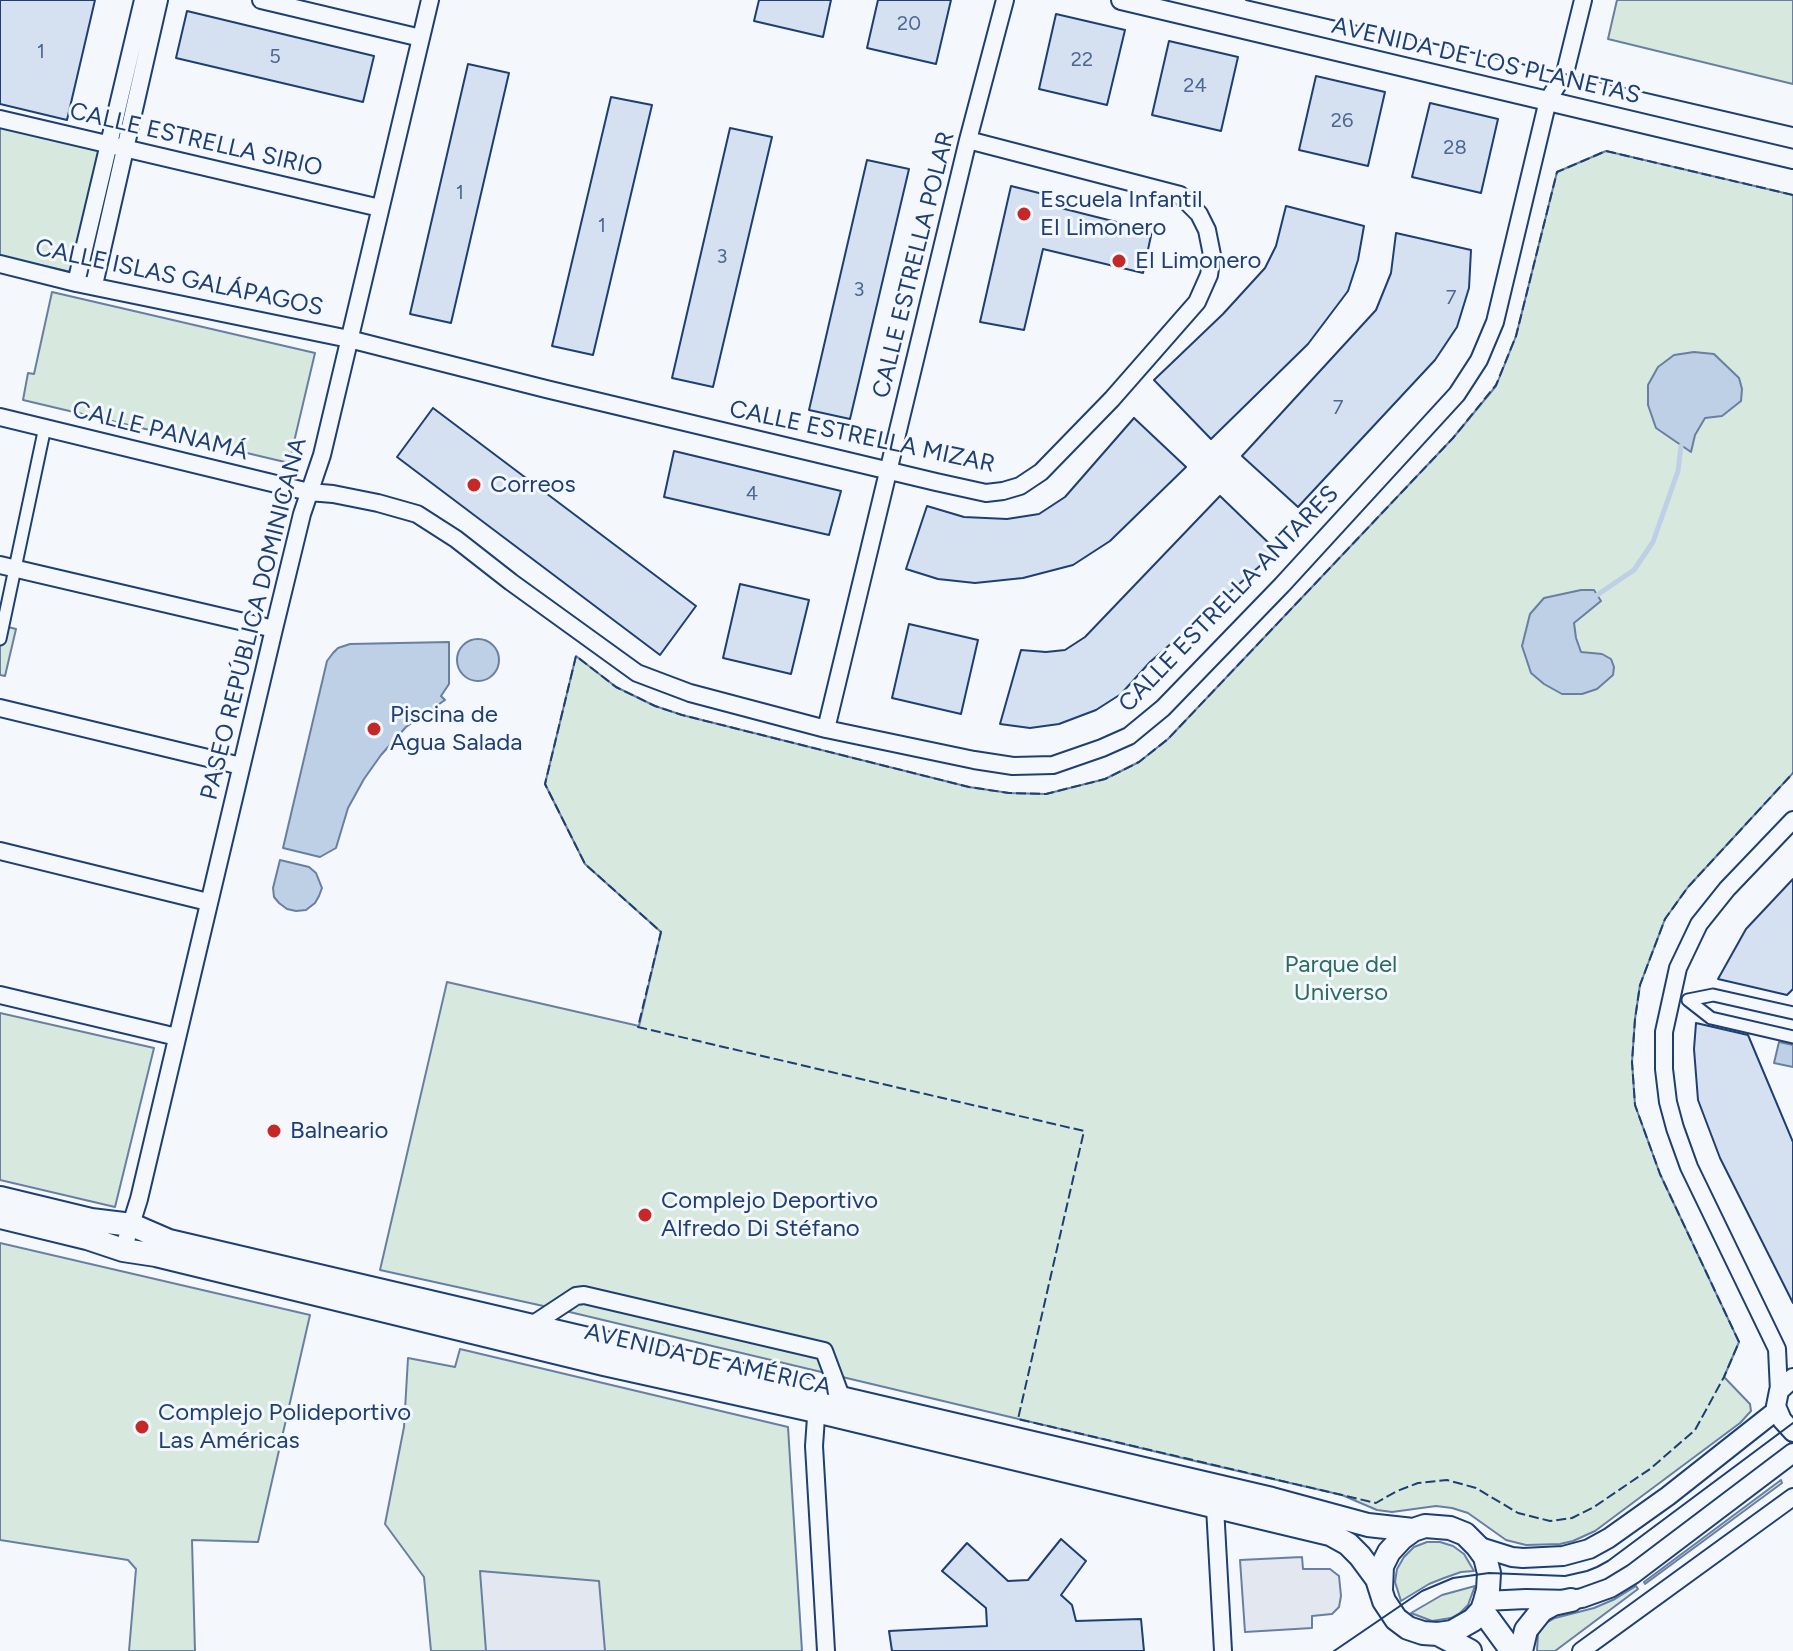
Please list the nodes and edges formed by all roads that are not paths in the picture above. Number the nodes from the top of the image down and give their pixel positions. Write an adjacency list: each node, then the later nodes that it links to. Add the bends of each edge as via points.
1 (143, 0): 12 (street)
2 (159, 0): 12 (street)
3 (261, 0): 8 (street)
4 (430, 0): 8 (street, PASEO REPÚBLICA DOMINICANA)
5 (1005, 0): 11 (street, CALLE ESTRELLA POLAR)
6 (1121, 0): 9 (street, AVENIDA DE LOS PLANETAS)
7 (1583, 0): 9 (street, CALLE ESTRELLA ANTARES, via 1565,73)
8 (421, 38): 14 (street, PASEO REPÚBLICA DOMINICANA)
9 (1548, 100): 13 (street, AVENIDA DE LOS PLANETAS); 27 (street, CALLE ESTRELLA ANTARES, via 1495,322 1479,360 1457,394 1163,708 1129,736 1053,765 974,760)
10 (0, 119): 12 (street, CALLE ESTRELLA SIRIO)
11 (968, 140): 21 (street, CALLE ESTRELLA POLAR); 21 (street, CALLE ESTRELLA MIZAR, via 1180,195 1207,230 1209,275 1197,302 1112,399 1041,472 1020,486 986,493)
12 (116, 146): 14 (street, CALLE ESTRELLA SIRIO); 16 (street); 17 (street)
13 (1793, 159)
14 (380, 208): 18 (street, PASEO REPÚBLICA DOMINICANA)
15 (0, 264): 16 (street, CALLE ISLAS GALÁPAGOS)
16 (76, 283): 17 (street, CALLE ISLAS GALÁPAGOS)
17 (94, 285): 18 (street, CALLE ISLAS GALÁPAGOS)
18 (349, 339): 21 (street, CALLE ESTRELLA MIZAR); 22 (street, PASEO REPÚBLICA DOMINICANA)
19 (0, 417): 20 (street, CALLE PANAMÁ)
20 (45, 427): 22 (street, CALLE PANAMÁ); 23 (street)
21 (888, 471): 27 (street, CALLE ESTRELLA POLAR)
22 (309, 492): 24 (street, PASEO REPÚBLICA DOMINICANA); 27 (street, CALLE ESTRELLA ANTARES, via 417,514 637,673 690,693)
23 (8, 567): 24 (street); 25 (street)
24 (274, 629): 28 (street, PASEO REPÚBLICA DOMINICANA)
25 (0, 639)
26 (0, 708): 28 (street)
27 (826, 729)
28 (241, 766): 31 (street, PASEO REPÚBLICA DOMINICANA)
29 (1793, 820): 41 (street, via 1699,924 1678,968 1664,1032 1664,1069 1675,1128)
30 (0, 851): 31 (street)
31 (208, 902): 34 (street, PASEO REPÚBLICA DOMINICANA)
32 (0, 995): 34 (street)
33 (1793, 1013): 35 (street, via 1713,995 1688,1000 1711,1018)
34 (177, 1037): 38 (street, PASEO REPÚBLICA DOMINICANA)
35 (1793, 1037)
36 (0, 1198): 38 (main road, AVENIDA DE AMÉRICA)
37 (0, 1217): 39 (main road, AVENIDA DE AMÉRICA)
38 (132, 1225): 39 (street, PASEO REPÚBLICA DOMINICANA); 40 (main road, AVENIDA DE AMÉRICA, via 169,1241)
39 (123, 1250): 46 (main road, AVENIDA DE AMÉRICA, via 620,1367)
40 (532, 1325): 44 (street, AVENIDA DE AMÉRICA, via 584,1295 824,1351); 46 (main road, AVENIDA DE AMÉRICA)
41 (1777, 1349): 42 (street); 45 (street)
42 (1793, 1363)
43 (1793, 1378): 45 (street)
44 (842, 1399): 46 (main road, AVENIDA DE AMÉRICA); 51 (main road, AVENIDA DE AMÉRICA, via 1368,1525)
45 (1778, 1401): 47 (street, via 1784,1423); 52 (street, via 1668,1496 1602,1543 1563,1556 1534,1558)
46 (817, 1402): 50 (main road, AVENIDA DE AMÉRICA); 57 (street, via 814,1446)
47 (1793, 1432)
48 (1793, 1453): 54 (street, via 1623,1581)
49 (1793, 1497): 62 (street)
50 (1215, 1507): 53 (main road, AVENIDA DE AMÉRICA, via 1340,1538 1360,1556); 58 (street)
51 (1413, 1530): 52 (main road, AVENIDA DE AMÉRICA, via 1450,1528); 53 (main road, via 1384,1559)
52 (1477, 1546): 55 (main road, via 1489,1573)
53 (1381, 1590): 56 (main road, AVENIDA DE AMÉRICA, via 1396,1619 1408,1628)
54 (1571, 1600): 55 (street, via 1526,1599); 61 (main road, via 1542,1610 1526,1630)
55 (1484, 1606): 56 (main road, via 1464,1626); 60 (main road)
56 (1438, 1634): 59 (main road, AVENIDA DE AMÉRICA)
57 (826, 1651)
58 (1223, 1651)
59 (1470, 1651)
60 (1512, 1651)
61 (1521, 1651)
62 (1581, 1651)

